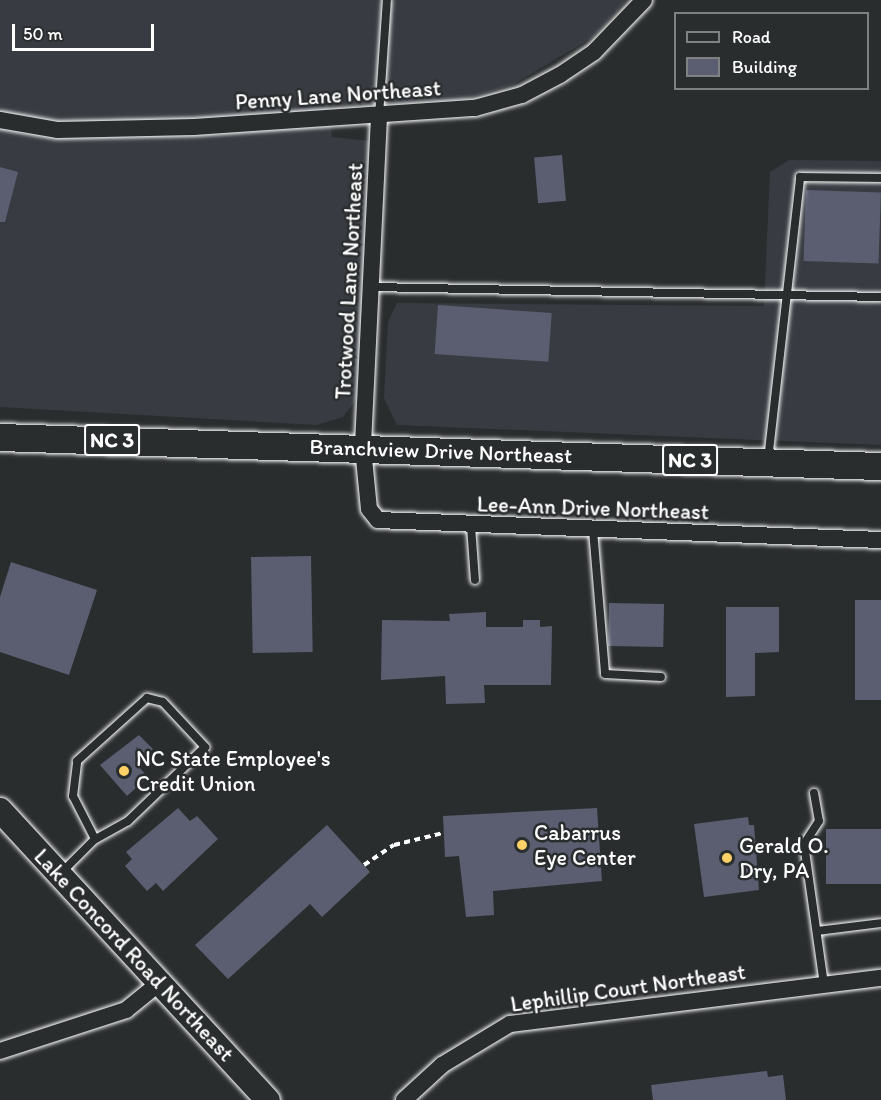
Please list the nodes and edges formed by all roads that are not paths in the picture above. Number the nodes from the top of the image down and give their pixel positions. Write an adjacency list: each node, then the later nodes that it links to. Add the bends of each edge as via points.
1 (387, 0): 3 (lane)
2 (644, 0): 3 (street, Penny Lane Northeast, via 594,52 522,95 475,108)
3 (379, 117): 4 (street, Penny Lane Northeast, via 58,130); 6 (street, Trotwood Lane Northeast)
4 (0, 120)
5 (881, 178): 7 (lane, via 800,177)
6 (371, 287): 7 (lane); 10 (street, Trotwood Lane Northeast)
7 (784, 295): 8 (lane); 11 (lane)
8 (881, 297)
9 (0, 436): 10 (main road, Branchview Drive Northeast / NC 3)
10 (363, 448): 11 (main road, Branchview Drive Northeast / NC 3); 13 (street, Lee-Ann Drive Northeast, via 369,509 378,520)
11 (768, 462): 12 (main road, Branchview Drive Northeast / NC 3)
12 (881, 466)
13 (471, 526): 14 (street, Lee-Ann Drive Northeast); 16 (lane)
14 (593, 530): 15 (street, Lee-Ann Drive Northeast); 17 (lane, via 605,674)
15 (881, 540)
16 (475, 580)
17 (661, 676)
18 (814, 793): 23 (lane, via 819,821 804,844)
19 (0, 810): 21 (main road, Lake Concord Road Northeast)
20 (95, 839): 20 (lane, via 128,822 206,747 163,702 147,698 76,761 73,796); 21 (lane)
21 (60, 875): 25 (main road, Lake Concord Road Northeast)
22 (881, 923): 23 (lane)
23 (816, 931): 26 (lane)
24 (881, 978): 26 (street, Lephillip Court Northeast)
25 (157, 984): 27 (street, via 126,1010); 28 (main road, Lake Concord Road Northeast)
26 (824, 985): 29 (street, Lephillip Court Northeast, via 510,1024 442,1065)
27 (0, 1051)
28 (268, 1100)
29 (404, 1100)

